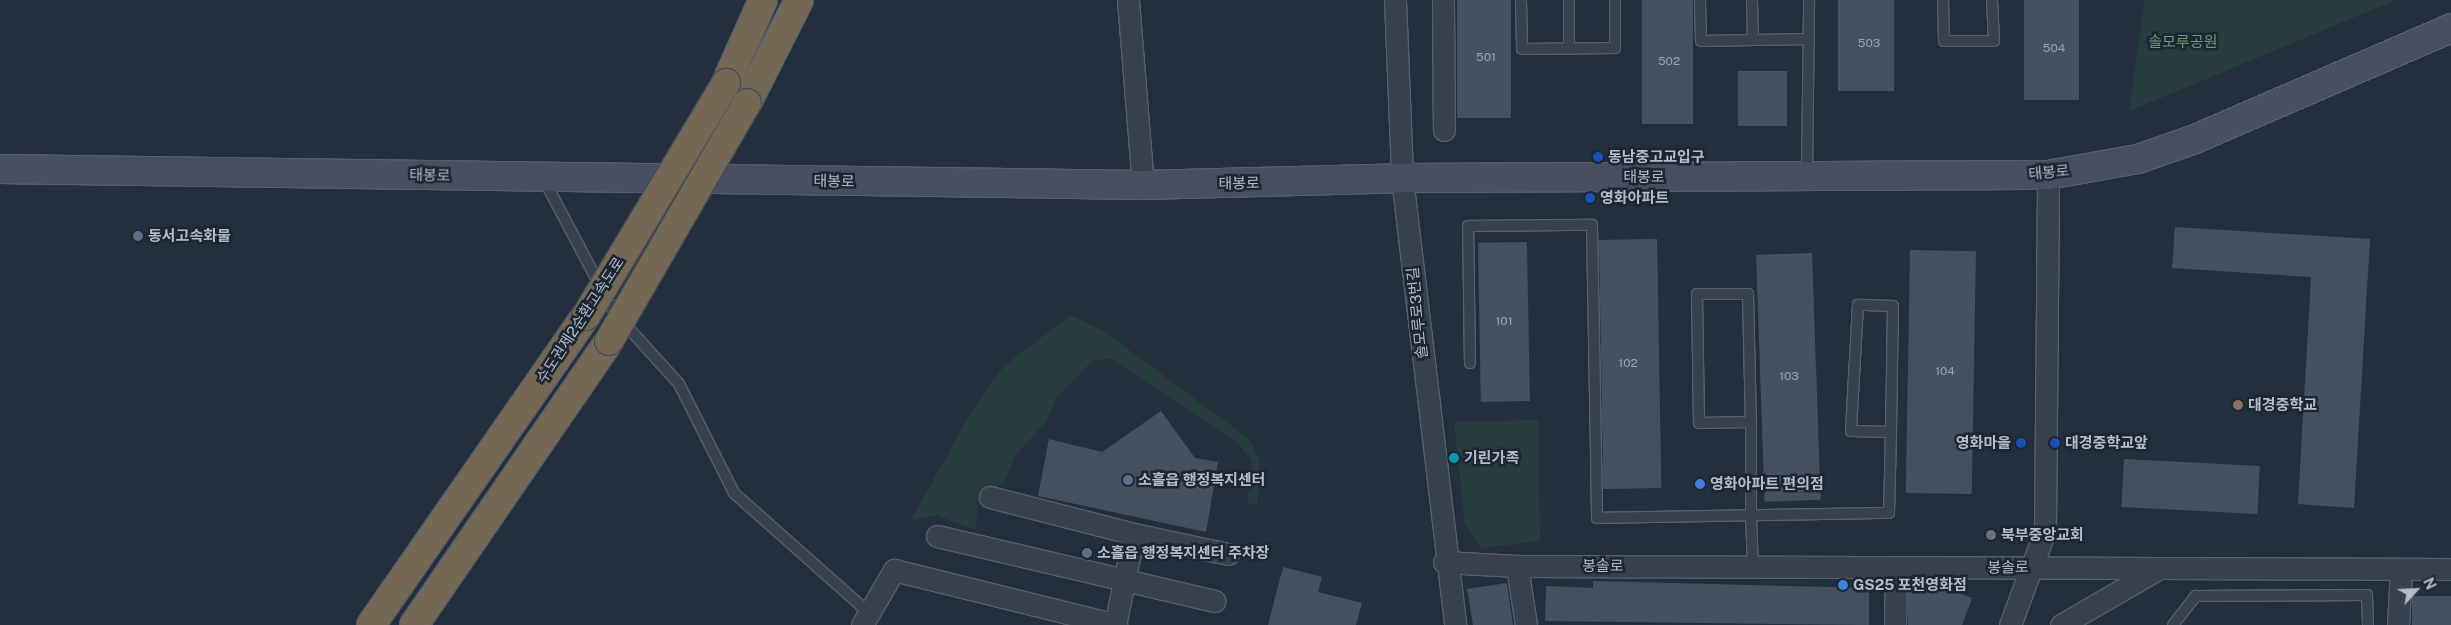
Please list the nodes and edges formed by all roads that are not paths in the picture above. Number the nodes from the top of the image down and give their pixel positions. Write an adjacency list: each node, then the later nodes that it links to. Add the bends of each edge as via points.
1 (763, 0): 44 (highway, 수도권제2순환고속도로, bridge, via 726,83 586,316)
2 (798, 0): 45 (highway, bridge, via 747,103 610,340)
3 (1128, 0): 24 (street)
4 (1395, 0): 23 (street, 솔모루로3번길)
5 (1443, 0): 18 (street)
6 (1521, 0): 17 (lane, via 1522,49)
7 (1569, 0): 17 (lane)
8 (1615, 0): 17 (lane, via 1615,48)
9 (1700, 0): 16 (lane, via 1701,41)
10 (1752, 0): 16 (lane)
11 (1808, 0): 15 (lane)
12 (1943, 0): 13 (lane, via 1944,41 1994,41)
13 (1992, 0)
14 (2451, 28): 20 (main road, 태봉로, via 2195,139 2138,159)
15 (1809, 39): 16 (lane); 22 (lane)
16 (1753, 40)
17 (1569, 49)
18 (1444, 130)
19 (0, 169): 21 (main road, 태봉로)
20 (2048, 175): 22 (main road, 태봉로); 35 (street, via 2045,531)
21 (542, 177): 24 (main road, 태봉로); 43 (lane, via 614,312 679,384 734,493)
22 (1807, 177): 23 (main road, 태봉로)
23 (1402, 178): 24 (main road, 태봉로); 33 (street, 솔모루로3번길)
24 (1142, 185)
25 (1470, 362): 29 (lane, via 1468,226 1592,224 1597,518)
26 (1751, 422): 26 (lane, via 1748,294 1697,294 1699,422); 29 (lane)
27 (1891, 432): 27 (lane, via 1893,306 1858,305 1851,431); 29 (lane, via 1888,513)
28 (990, 497): 30 (street)
29 (1751, 516): 36 (lane)
30 (1134, 534): 32 (street); 41 (street)
31 (937, 536): 41 (street)
32 (1228, 554)
33 (1444, 562): 34 (street, 봉솔로); 47 (street, 솔모루로3번길)
34 (1517, 566): 36 (street, 봉솔로); 48 (street)
35 (2032, 566): 37 (street, 봉솔로); 40 (street, 봉솔로); 50 (street)
36 (1753, 567): 37 (street, 봉솔로)
37 (1896, 568): 49 (street)
38 (2401, 569): 39 (street, 봉솔로); 40 (street, 봉솔로); 54 (street)
39 (2451, 569)
40 (2156, 570): 51 (street)
41 (1124, 582): 42 (street); 46 (street)
42 (1214, 601)
43 (866, 619): 46 (street, via 894,570)
44 (371, 625)
45 (414, 625)
46 (1115, 625)
47 (1455, 625)
48 (1526, 625)
49 (1895, 625)
50 (2010, 625)
51 (2061, 625)
52 (2173, 625): 53 (lane, via 2196,596 2368,596)
53 (2368, 625)
54 (2398, 625)

